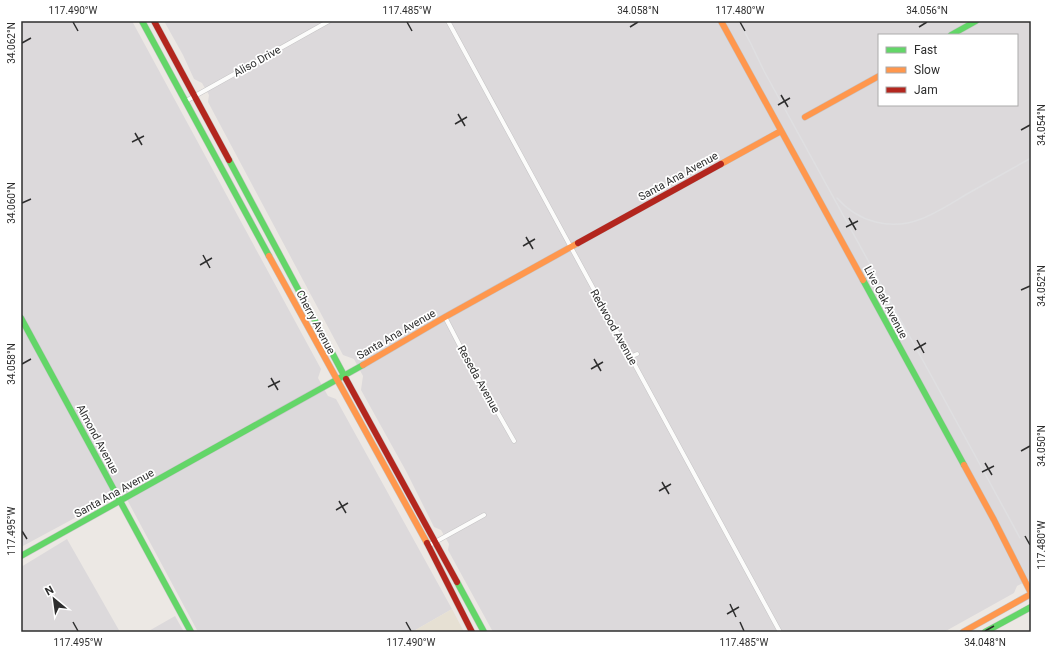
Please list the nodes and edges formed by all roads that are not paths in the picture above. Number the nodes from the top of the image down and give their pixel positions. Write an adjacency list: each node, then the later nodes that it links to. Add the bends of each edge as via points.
1 (142, 21): 10 (street, Cherry Avenue)
2 (154, 21): 9 (street, Cherry Avenue)
3 (329, 21): 9 (street, Aliso Drive)
4 (448, 21): 13 (street, Redwood Avenue)
5 (721, 21): 12 (street, Live Oak Avenue)
6 (976, 21): 7 (street)
7 (953, 34)
8 (878, 77): 11 (street)
9 (194, 97): 10 (street, Aliso Drive); 18 (street, Cherry Avenue)
10 (186, 101): 19 (street, Cherry Avenue)
11 (805, 117)
12 (781, 131): 13 (street, Santa Ana Avenue); 26 (street, Live Oak Avenue, via 994,520)
13 (570, 247): 14 (street, Santa Ana Avenue); 17 (street, Redwood Avenue)
14 (445, 317): 18 (street, Santa Ana Avenue); 20 (street, Reseda Avenue)
15 (21, 318): 21 (street, Almond Avenue)
16 (637, 354): 17 (street)
17 (630, 357): 31 (street, Redwood Avenue)
18 (345, 376): 19 (street, Santa Ana Avenue); 23 (street, Cherry Avenue)
19 (337, 381): 21 (street, Santa Ana Avenue); 24 (street, Cherry Avenue)
20 (514, 441)
21 (120, 502): 25 (street, Santa Ana Avenue); 28 (street, Almond Avenue)
22 (484, 515): 23 (street)
23 (435, 542): 24 (street); 30 (street, Cherry Avenue)
24 (428, 546): 29 (street, Cherry Avenue)
25 (21, 556)
26 (1031, 594): 32 (street)
27 (1031, 607): 33 (street)
28 (191, 632)
29 (472, 632)
30 (484, 632)
31 (780, 632)
32 (963, 632)
33 (985, 632)

